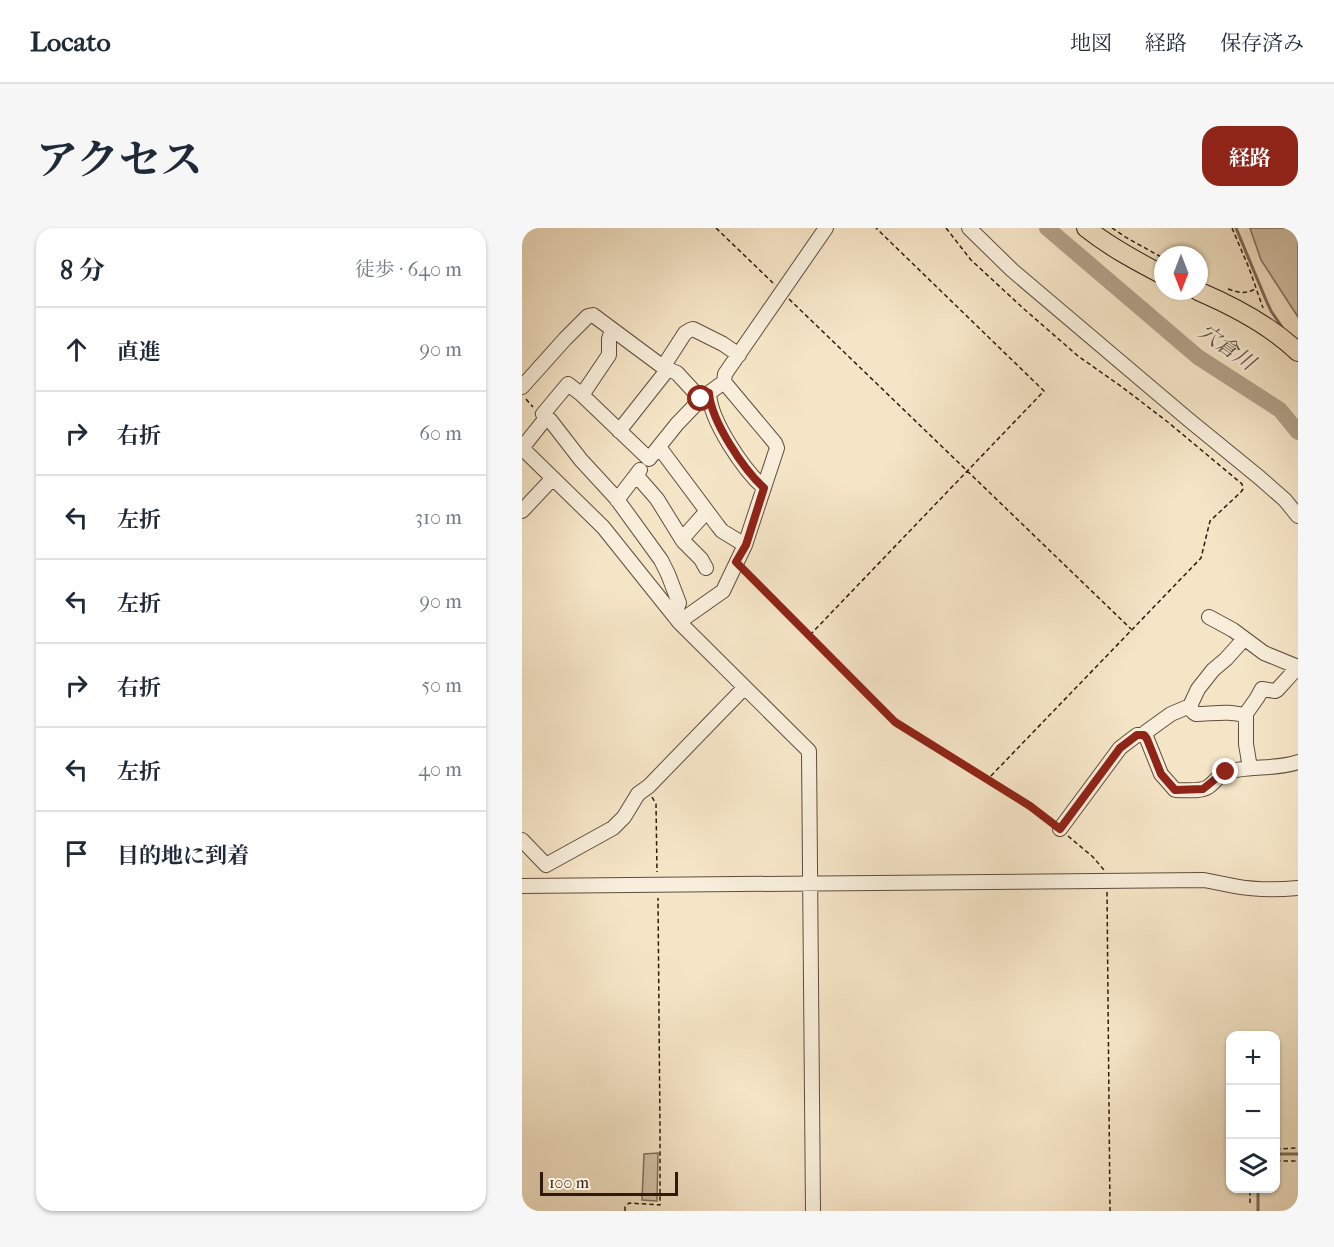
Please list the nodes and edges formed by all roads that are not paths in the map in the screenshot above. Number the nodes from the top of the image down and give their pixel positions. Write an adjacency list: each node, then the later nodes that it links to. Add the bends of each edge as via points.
1 (826, 228): 8 (street)
2 (969, 228): 25 (street, via 1012,270 1260,478)
3 (1086, 228): 4 (main road)
4 (1154, 270)
5 (1208, 290): 7 (main road)
6 (612, 330): 9 (street); 11 (street, via 593,315 588,316); 12 (street, via 609,355)
7 (1298, 352)
8 (739, 355): 9 (street, via 693,329 685,333); 10 (street, via 725,374)
9 (665, 368): 13 (street); 15 (street)
10 (724, 382): 13 (street); 21 (street, via 777,448)
11 (522, 387)
12 (582, 395): 14 (street, via 568,384); 15 (street)
13 (705, 396): 16 (street); 21 (street, via 721,430)
14 (544, 416): 17 (street); 24 (street, via 581,460)
15 (619, 431): 18 (street)
16 (659, 447): 18 (street); 23 (street)
17 (522, 448): 20 (street)
18 (649, 459): 19 (street)
19 (636, 475): 24 (street); 26 (street, via 657,499)
20 (553, 478): 22 (street); 24 (street)
21 (764, 488): 27 (street)
22 (522, 511)
23 (706, 512): 26 (street); 27 (street, via 722,531)
24 (615, 515): 30 (street); 30 (street, via 661,560 679,603)
25 (1298, 516)
26 (682, 540): 28 (street)
27 (746, 545): 30 (street, via 723,591)
28 (705, 568)
29 (1209, 617): 31 (street)
30 (676, 619): 33 (street)
31 (1244, 639): 32 (street, via 1264,653); 34 (street, via 1213,670)
32 (1298, 667): 35 (street, via 1275,691 1262,689)
33 (744, 688): 40 (street, via 638,794 613,828 546,865); 41 (street, via 809,751)
34 (1190, 706): 35 (street, via 1196,714); 36 (street, via 1171,714)
35 (1245, 715): 38 (street)
36 (1144, 735): 38 (street, via 1161,774 1175,790 1203,789 1226,772); 39 (street, via 1137,735 1120,748)
37 (1298, 762): 38 (street)
38 (1250, 768)
39 (1060, 829)
40 (522, 840)
41 (810, 884): 42 (street); 43 (street, via 1204,880 1258,889); 44 (street)
42 (522, 886)
43 (1298, 888)
44 (813, 1211)

